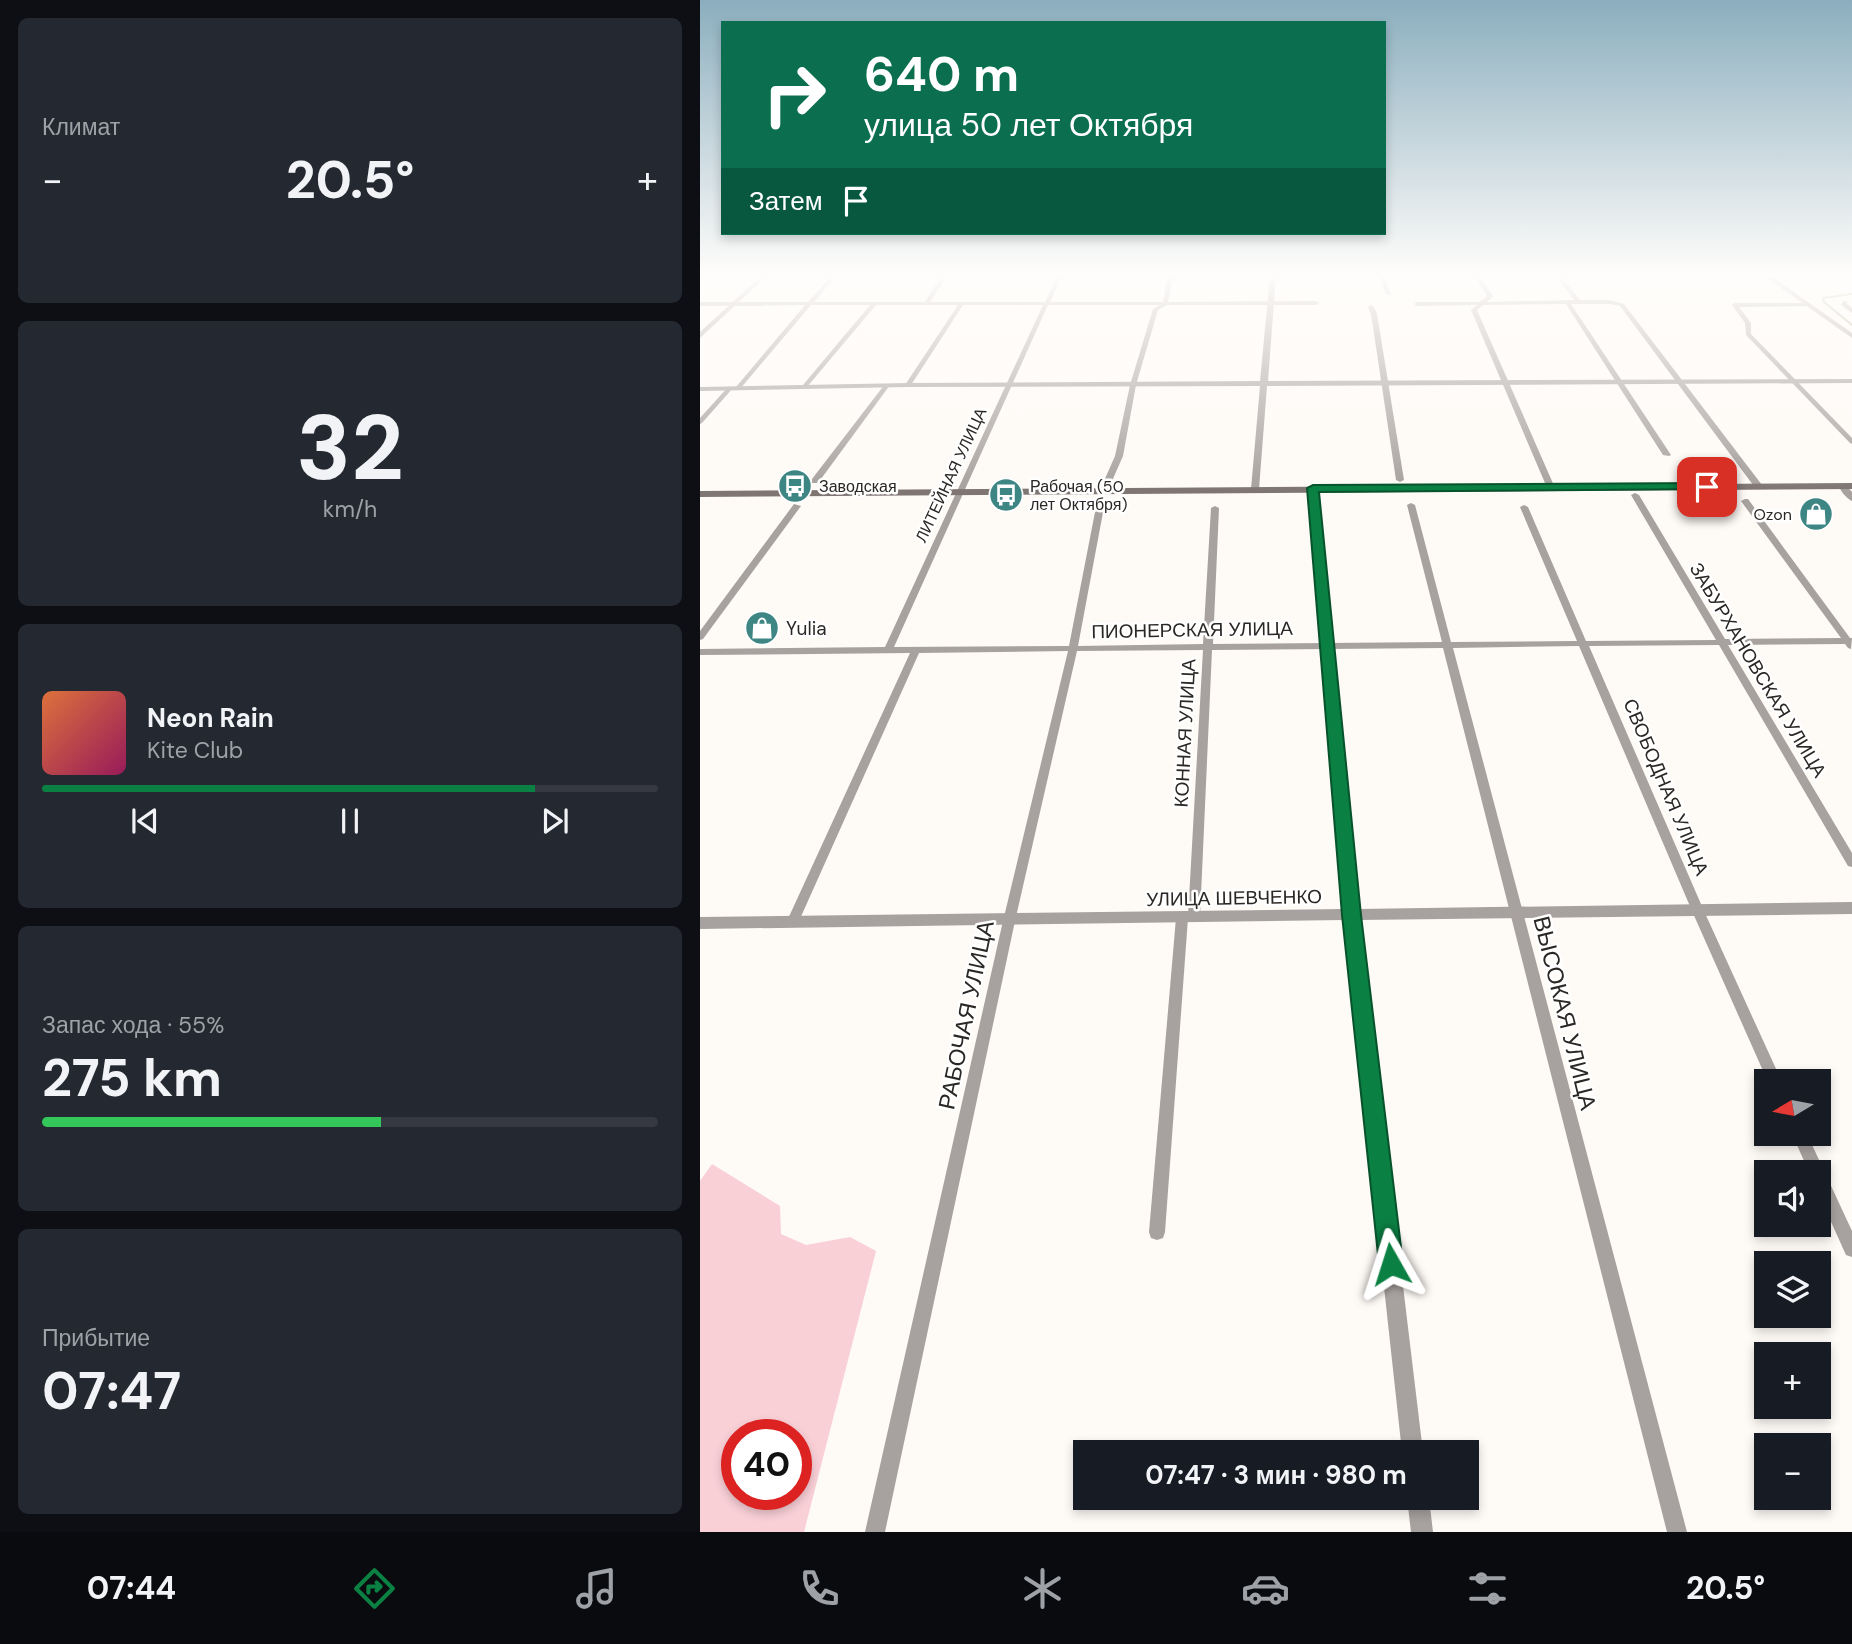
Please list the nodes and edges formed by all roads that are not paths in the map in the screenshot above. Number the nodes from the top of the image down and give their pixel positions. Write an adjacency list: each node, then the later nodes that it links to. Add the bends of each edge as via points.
1 (770, 347): 25 (street)
2 (837, 347): 23 (street)
3 (933, 347): 20 (street)
4 (1028, 347): 21 (street, ЛИТЕЙНАЯ УЛИЦА)
5 (1144, 347): 22 (street)
6 (1268, 347): 17 (street)
7 (1379, 347): 18 (street)
8 (1491, 347): 16 (street)
9 (1597, 347): 14 (street)
10 (1655, 347): 15 (street)
11 (1761, 347): 12 (street)
12 (1794, 381): 13 (street); 15 (street); 27 (street)
13 (1852, 381)
14 (1620, 382): 15 (street); 16 (street); 28 (street)
15 (1681, 382): 32 (street)
16 (1507, 383): 18 (street); 34 (street)
17 (1264, 384): 18 (street); 22 (street); 35 (street)
18 (1385, 384): 29 (street)
19 (887, 385): 20 (street); 23 (street); 30 (street)
20 (908, 385): 21 (street)
21 (1011, 385): 22 (street); 37 (street, ЛИТЕЙНАЯ УЛИЦА)
22 (1132, 385): 36 (street, via 1119,456)
23 (805, 386): 25 (street)
24 (700, 388): 25 (street)
25 (734, 388): 26 (street)
26 (700, 422)
27 (1852, 442)
28 (1667, 455)
29 (1401, 480)
30 (815, 481)
31 (1847, 486): 32 (main road); 40 (street)
32 (1759, 487): 34 (main road)
33 (1313, 488): 34 (main road); 35 (main road); 52 (street)
34 (1551, 488)
35 (1255, 489): 36 (main road)
36 (1104, 490): 37 (main road)
37 (959, 491): 38 (main road); 55 (street, ЛИТЕЙНАЯ УЛИЦА)
38 (700, 494)
39 (1634, 495): 48 (street, ЗАБУРХАНОВСКАЯ УЛИЦА)
40 (1852, 498)
41 (1745, 501): 49 (street)
42 (1411, 505): 51 (street, ВЫСОКАЯ УЛИЦА)
43 (797, 506): 47 (street)
44 (1100, 507): 54 (street, РАБОЧАЯ УЛИЦА)
45 (1524, 507): 50 (street, СВОБОДНАЯ УЛИЦА)
46 (1215, 508): 53 (street, КОННАЯ УЛИЦА)
47 (700, 637)
48 (1719, 642): 49 (street, ПИОНЕРСКАЯ УЛИЦА); 50 (street, ПИОНЕРСКАЯ УЛИЦА); 58 (street, ЗАБУРХАНОВСКАЯ УЛИЦА)
49 (1851, 643)
50 (1584, 644): 51 (street, ПИОНЕРСКАЯ УЛИЦА); 60 (street, СВОБОДНАЯ УЛИЦА)
51 (1448, 645): 52 (street, ПИОНЕРСКАЯ УЛИЦА); 61 (street, ВЫСОКАЯ УЛИЦА)
52 (1325, 646): 53 (street, ПИОНЕРСКАЯ УЛИЦА); 62 (street)
53 (1208, 647): 54 (street, ПИОНЕРСКАЯ УЛИЦА); 63 (street, КОННАЯ УЛИЦА)
54 (1073, 648): 56 (street, ПИОНЕРСКАЯ УЛИЦА); 65 (street, РАБОЧАЯ УЛИЦА)
55 (888, 650): 56 (street, ПИОНЕРСКАЯ УЛИЦА); 57 (street, ПИОНЕРСКАЯ УЛИЦА)
56 (916, 650): 64 (street)
57 (700, 652)
58 (1852, 863)
59 (1852, 908): 60 (street, УЛИЦА ШЕВЧЕНКО)
60 (1698, 911): 61 (street, УЛИЦА ШЕВЧЕНКО); 67 (street, СВОБОДНАЯ УЛИЦА)
61 (1518, 912): 62 (street, УЛИЦА ШЕВЧЕНКО); 75 (street, ВЫСОКАЯ УЛИЦА)
62 (1351, 915): 63 (street, УЛИЦА ШЕВЧЕНКО); 71 (street)
63 (1188, 917): 65 (street, УЛИЦА ШЕВЧЕНКО); 69 (street, КОННАЯ УЛИЦА)
64 (793, 921): 65 (street, УЛИЦА ШЕВЧЕНКО); 66 (street, УЛИЦА ШЕВЧЕНКО)
65 (1009, 921): 73 (street, РАБОЧАЯ УЛИЦА)
66 (700, 923)
67 (1770, 1069)
68 (1831, 1203): 70 (street)
69 (1157, 1232)
70 (1852, 1249)
71 (1412, 1440)
72 (1419, 1510): 74 (street)
73 (875, 1532)
74 (1422, 1532)
75 (1677, 1532)

